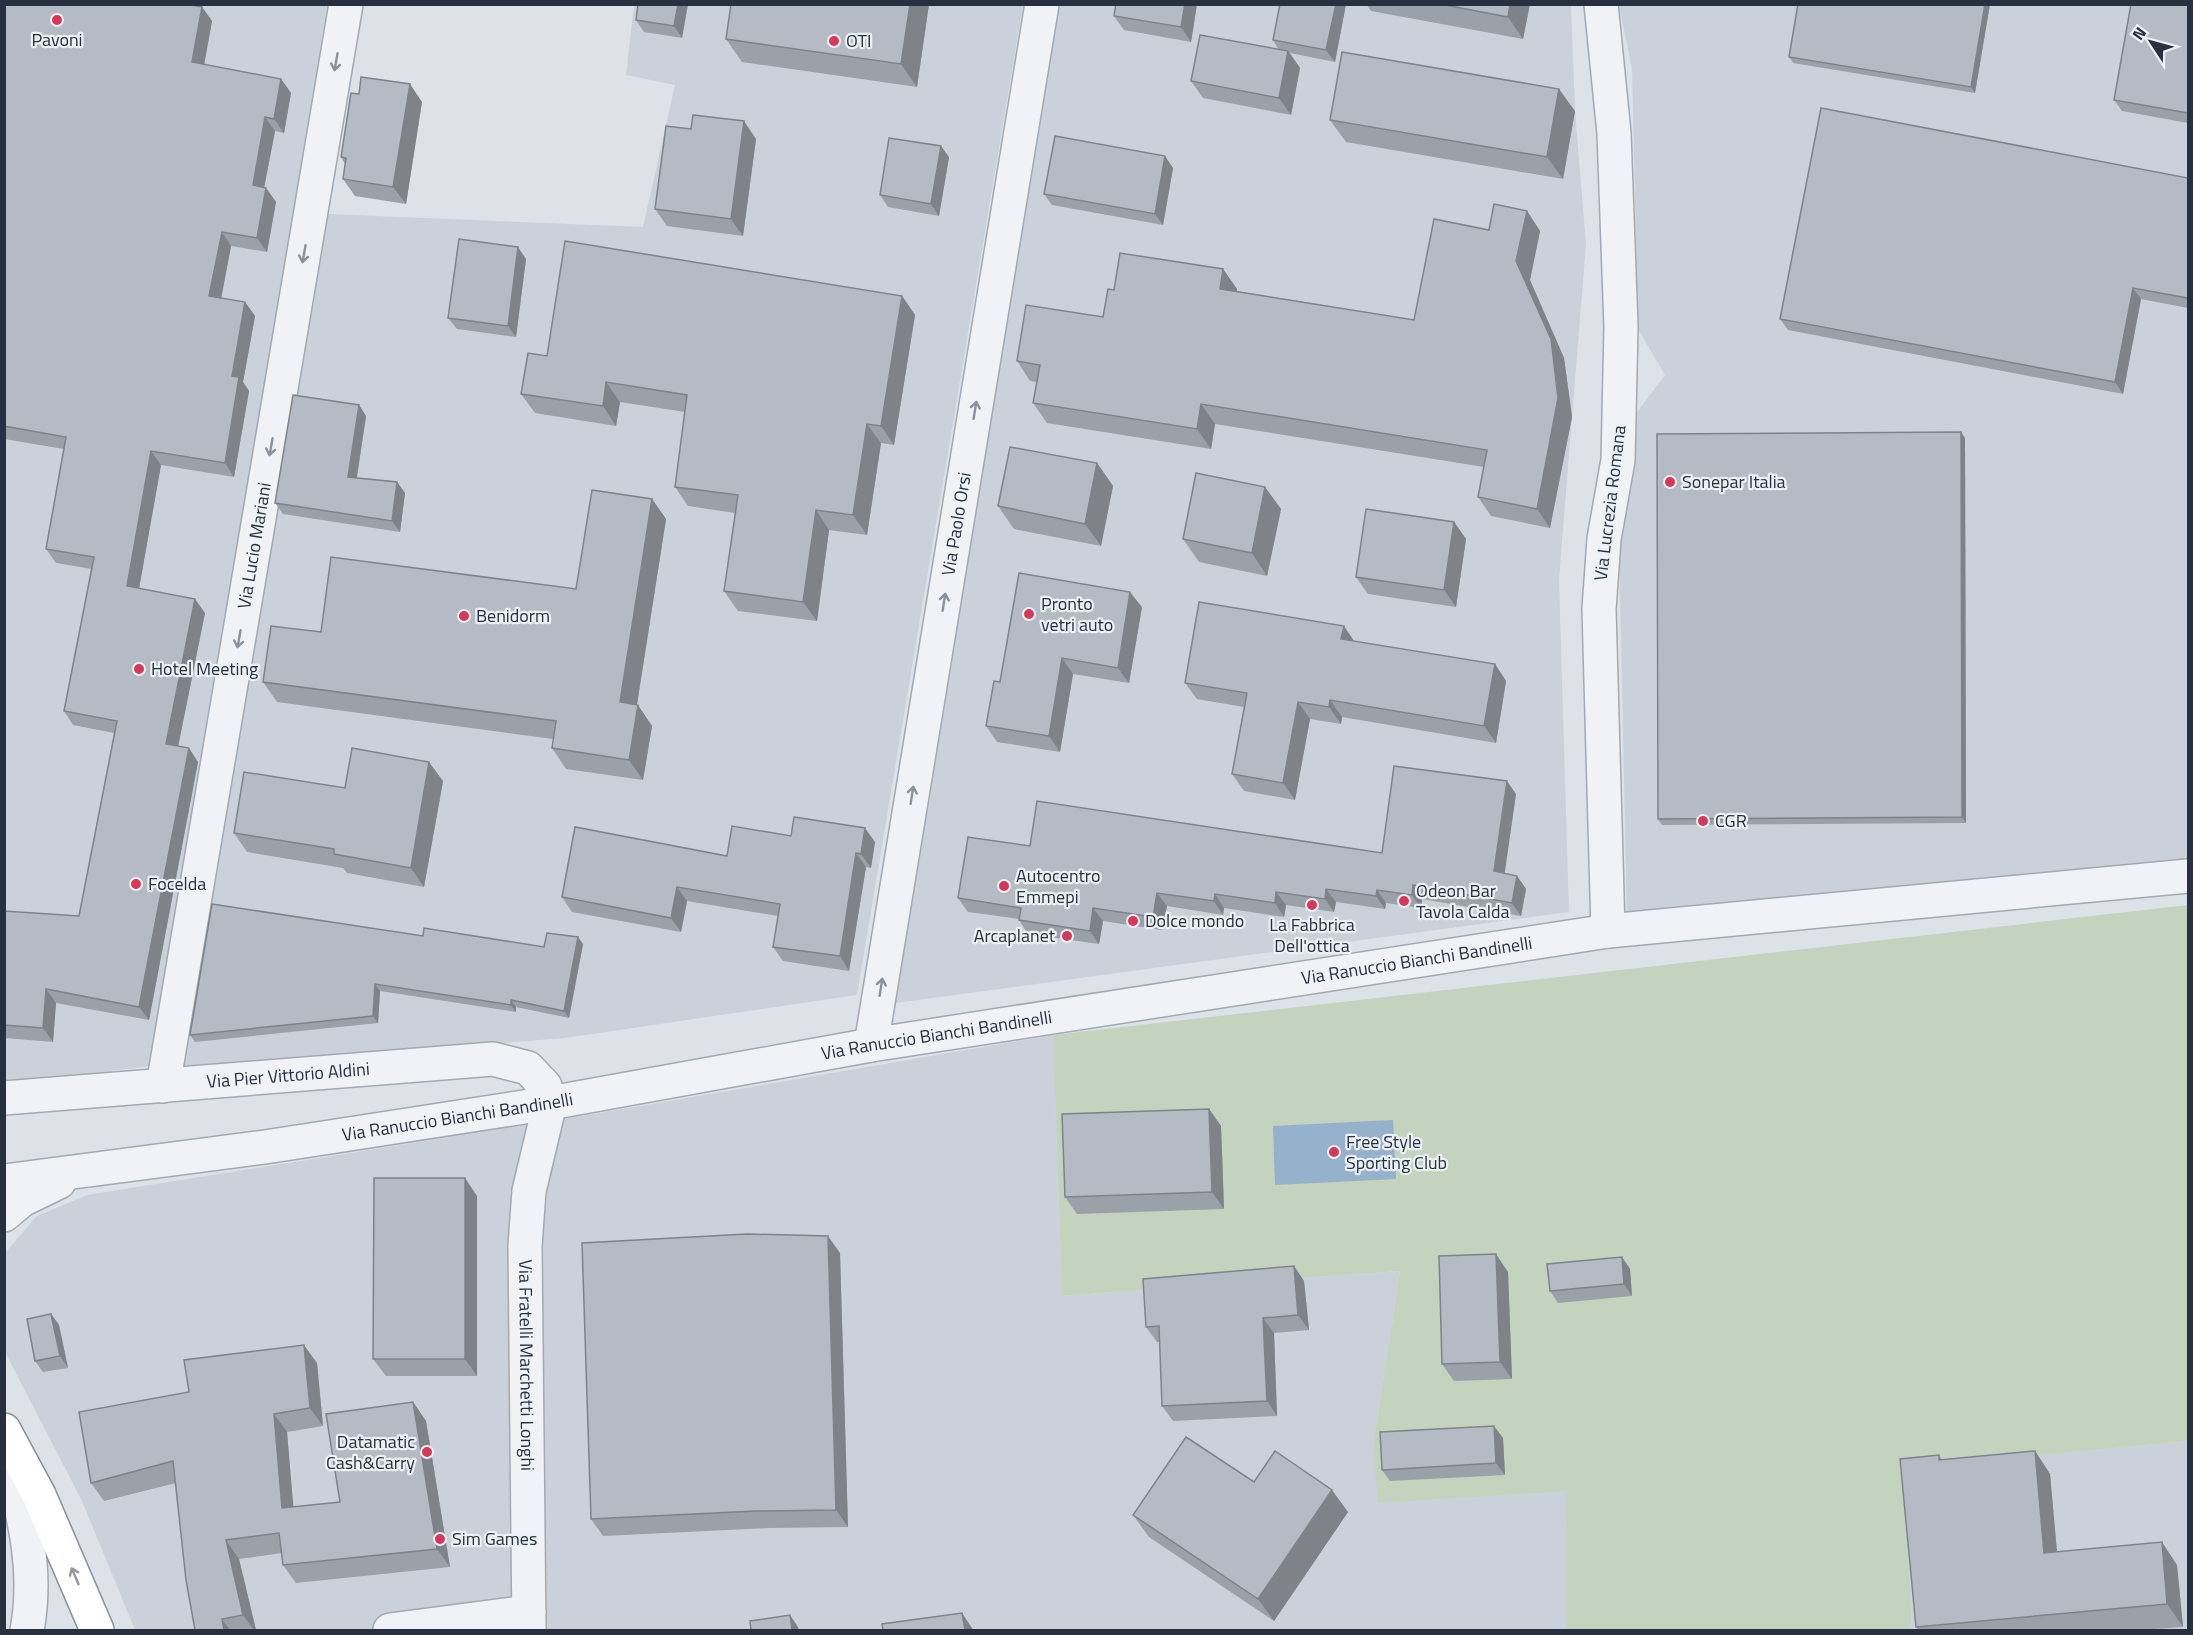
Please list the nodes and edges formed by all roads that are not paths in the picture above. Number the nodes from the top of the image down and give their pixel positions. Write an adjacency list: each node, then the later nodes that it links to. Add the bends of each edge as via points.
1 (346, 4): 7 (street, Via Lucio Mariani, one-way to 7)
2 (1042, 4): 6 (street, Via Paolo Orsi, one-way to 2)
3 (1601, 4): 5 (street, Via Lucrezia Romana, via 1613,124 1620,317 1619,450 1604,539 1599,609)
4 (2188, 876): 5 (street, Via Ranuccio Bianchi Bandinelli)
5 (1608, 931): 6 (street, Via Ranuccio Bianchi Bandinelli)
6 (871, 1045): 9 (street, Via Ranuccio Bianchi Bandinelli)
7 (163, 1086): 8 (street, Via Pier Vittorio Aldini); 9 (street, Via Pier Vittorio Aldini, via 493,1059 528,1068 545,1086)
8 (4, 1098)
9 (550, 1103): 10 (street, Via Ranuccio Bianchi Bandinelli); 15 (street, Via Fratelli Marchetti Longhi, via 529,1191 525,1246)
10 (78, 1173): 11 (street); 12 (street, via 36,1192)
11 (4, 1181)
12 (4, 1215)
13 (4, 1430): 17 (highway, one-way to 13, via 39,1495)
14 (4, 1443): 16 (street, via 30,1552 33,1583)
15 (529, 1621): 18 (street)
16 (27, 1630)
17 (98, 1630)
18 (390, 1630)

